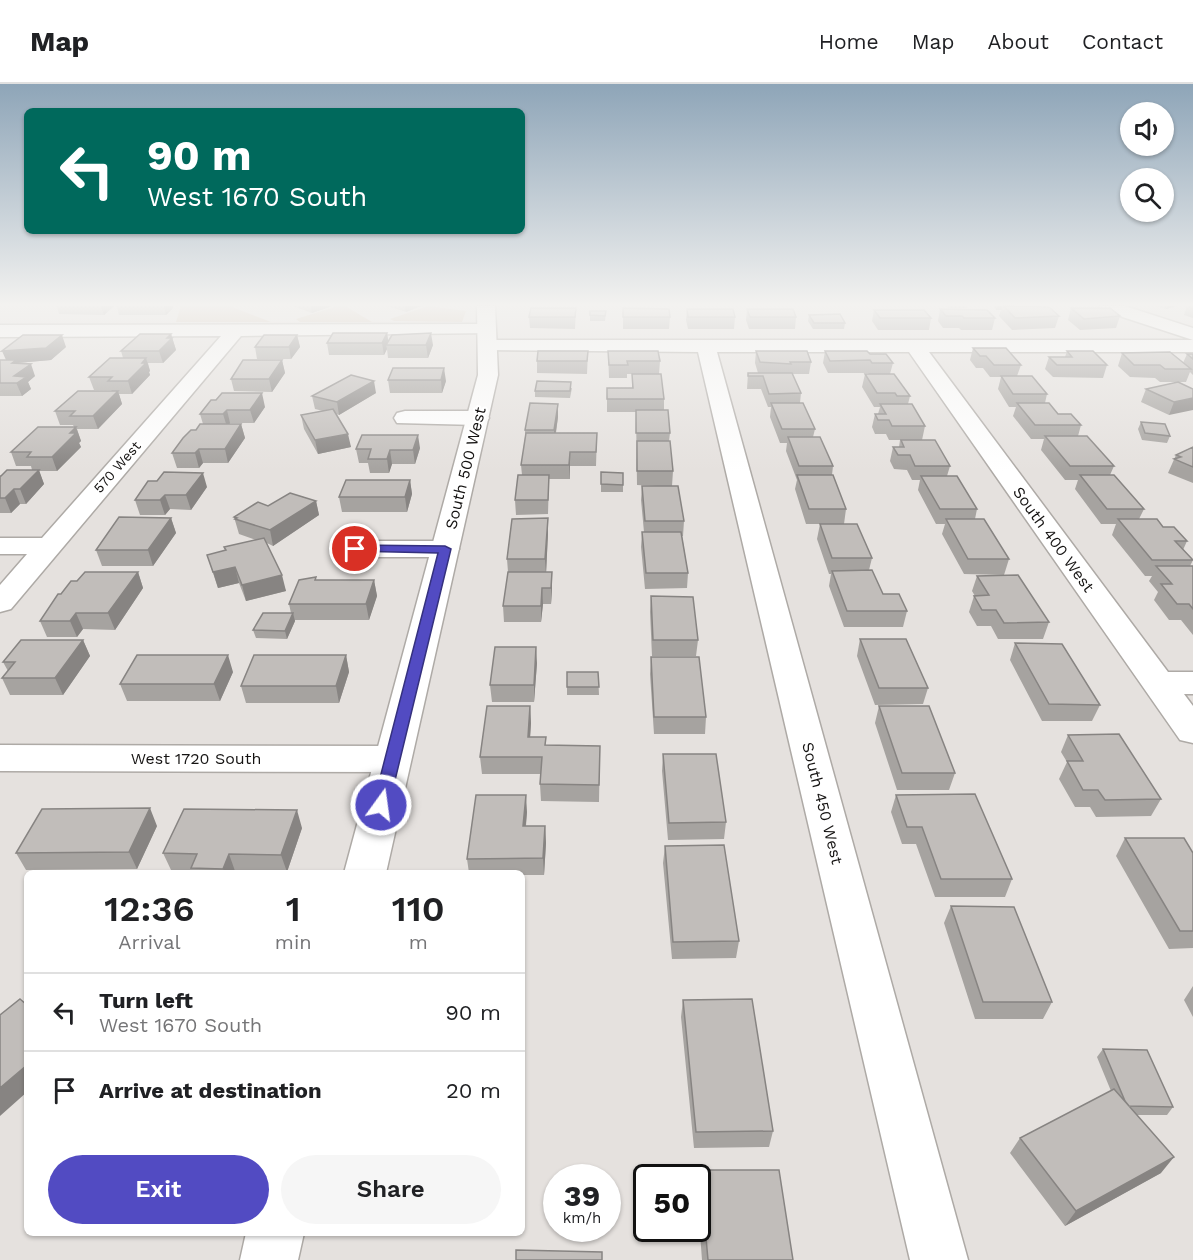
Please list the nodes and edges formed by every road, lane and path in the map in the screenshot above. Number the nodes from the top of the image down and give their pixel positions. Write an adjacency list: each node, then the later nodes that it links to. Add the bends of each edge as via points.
1 (209, 361): 8 (street, 570 West)
2 (489, 361): 6 (street, South 500 West)
3 (710, 361): 20 (street, South 450 West)
4 (926, 361): 12 (street, South 400 West)
5 (405, 418): 6 (street)
6 (478, 418): 10 (street, South 500 West)
7 (0, 546): 8 (street)
8 (48, 546): 11 (street, 570 West)
9 (355, 549): 10 (street)
10 (445, 549): 16 (street, South 500 West)
11 (0, 603)
12 (1158, 683): 13 (street); 14 (street, South 400 West)
13 (1193, 683)
14 (1193, 731)
15 (0, 758): 16 (street, West 1720 South)
16 (393, 759): 17 (street, South 500 West)
17 (365, 870)
18 (274, 1236): 19 (street)
19 (269, 1260)
20 (939, 1260)

